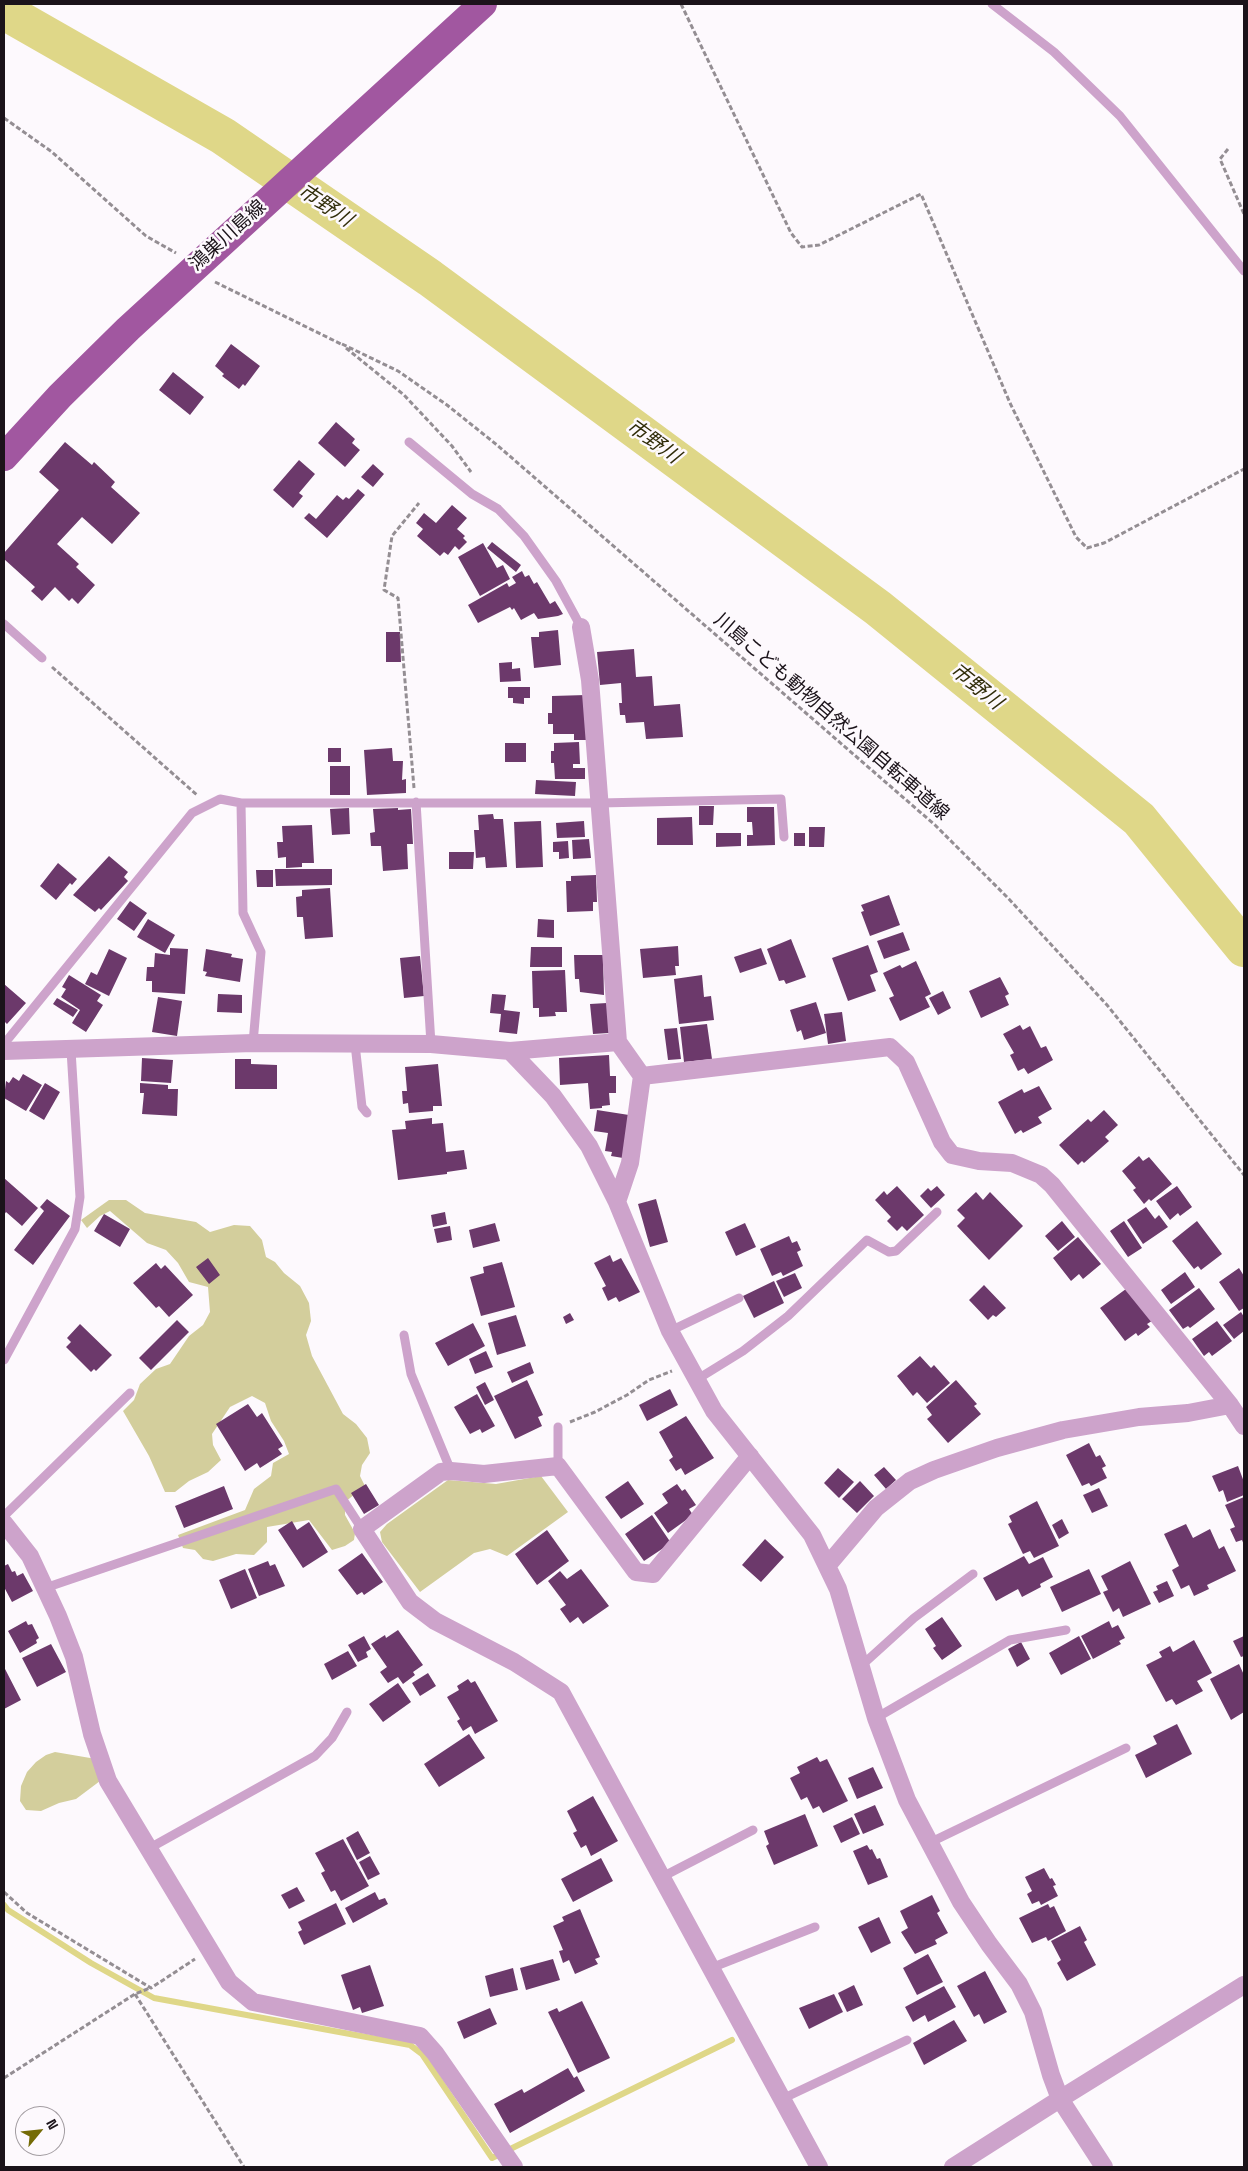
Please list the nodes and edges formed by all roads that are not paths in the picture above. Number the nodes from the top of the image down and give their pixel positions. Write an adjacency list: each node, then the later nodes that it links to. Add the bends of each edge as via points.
1 (483, 4): 5 (main road, 鴻巣川島線, via 193,261)
2 (992, 4): 3 (lane, via 1054,52 1120,116)
3 (1244, 272)
4 (409, 442): 7 (lane, via 472,494 498,509 524,536 556,581)
5 (4, 457)
6 (4, 624): 8 (lane)
7 (581, 628): 11 (street, via 590,680)
8 (42, 658)
9 (416, 802): 10 (lane); 11 (lane); 17 (lane)
10 (241, 803): 14 (lane, via 220,799 192,813); 15 (lane, via 243,913 261,952)
11 (600, 803): 12 (lane, via 781,799); 13 (street)
12 (784, 837)
13 (618, 1042): 20 (street); 21 (street)
14 (4, 1044)
15 (253, 1044): 16 (street); 18 (street)
16 (355, 1044): 17 (street); 22 (lane, via 362,1107)
17 (431, 1044): 20 (street)
18 (71, 1050): 19 (street); 28 (lane, via 80,1197 75,1229)
19 (4, 1051)
20 (510, 1051): 23 (street, via 553,1096 589,1146)
21 (642, 1076): 23 (street, via 630,1163); 31 (street, via 890,1046 906,1062 942,1142 952,1155 1012,1164 1041,1175)
22 (367, 1113)
23 (617, 1202): 26 (street)
24 (937, 1212): 29 (lane, via 896,1251 889,1252 867,1240 788,1316 743,1351)
25 (739, 1298): 26 (lane)
26 (670, 1331): 29 (street)
27 (404, 1335): 36 (lane, via 411,1374)
28 (4, 1360)
29 (692, 1372): 34 (street, via 714,1411)
30 (130, 1393): 37 (lane)
31 (1230, 1405): 33 (street); 40 (street, via 1188,1414 1139,1416 1063,1430 934,1470 910,1481 876,1508)
32 (558, 1426): 35 (lane)
33 (1244, 1426)
34 (750, 1456): 35 (street, via 653,1574 636,1572); 40 (street, via 812,1535)
35 (558, 1466): 36 (street, via 484,1474)
36 (451, 1471): 39 (street, via 441,1472)
37 (4, 1516)
38 (4, 1523): 42 (street, via 30,1556)
39 (362, 1529): 42 (lane, via 336,1489); 51 (street, via 410,1602 435,1621 514,1662 561,1692)
40 (827, 1566): 44 (street, via 838,1589)
41 (973, 1574): 44 (lane, via 914,1618)
42 (46, 1588): 50 (street, via 74,1657 92,1734 108,1781)
43 (1066, 1630): 46 (lane, via 1010,1640)
44 (860, 1666): 46 (street)
45 (347, 1712): 50 (lane, via 332,1738 315,1756)
46 (876, 1718): 49 (street, via 907,1800)
47 (1126, 1748): 49 (lane)
48 (753, 1830): 51 (lane)
49 (929, 1843): 57 (street, via 961,1902 1019,1984 1033,2012)
50 (148, 1849): 58 (street, via 229,1982 253,2002 420,2036)
51 (662, 1877): 53 (street)
52 (815, 1927): 53 (lane)
53 (711, 1968): 56 (street)
54 (1244, 1985): 57 (street)
55 (907, 2040): 56 (lane)
56 (782, 2099): 59 (street)
57 (1060, 2099): 60 (street); 61 (street)
58 (514, 2167)
59 (819, 2167)
60 (953, 2167)
61 (1104, 2167)

